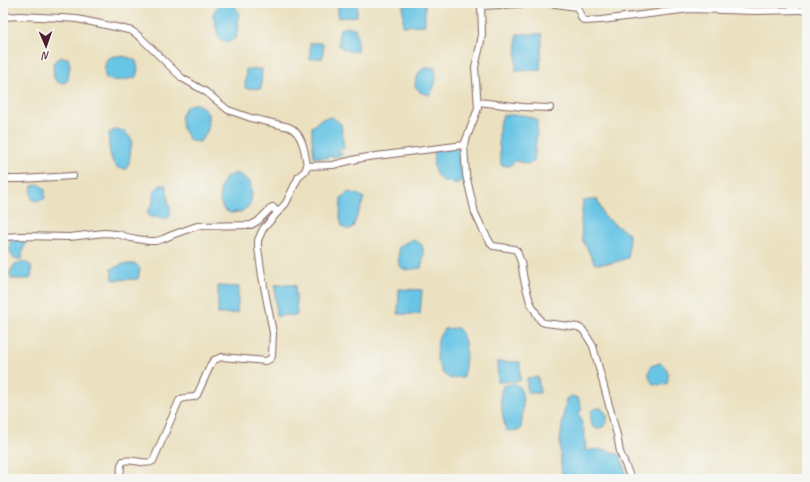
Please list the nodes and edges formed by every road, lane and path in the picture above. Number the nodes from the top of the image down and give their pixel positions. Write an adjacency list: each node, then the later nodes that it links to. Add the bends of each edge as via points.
1 (538, 3): 3 (street)
2 (548, 3): 4 (street, via 577,7 582,19 585,20 690,9 755,11)
3 (481, 4): 6 (street, via 482,34 475,67)
4 (807, 8)
5 (3, 17): 9 (street, via 77,19 132,31 182,78 206,92 228,110 294,129 300,137)
6 (478, 102): 7 (street); 8 (street)
7 (550, 108)
8 (464, 145): 9 (street, via 357,158 333,165); 15 (street, via 466,174 475,213 493,246 517,251 530,302 540,320 545,323 578,327 583,330 593,346 620,452)
9 (307, 166): 12 (street, via 305,172 299,176 286,204)
10 (73, 176): 11 (street)
11 (3, 179)
12 (277, 213): 13 (street, via 272,207 251,225 197,226 156,241 117,234); 14 (street, via 263,229 258,240 273,333 272,356 266,361 222,357 214,360 197,394 179,401 154,461 123,461)
13 (3, 238)
14 (120, 479)
15 (631, 479)

